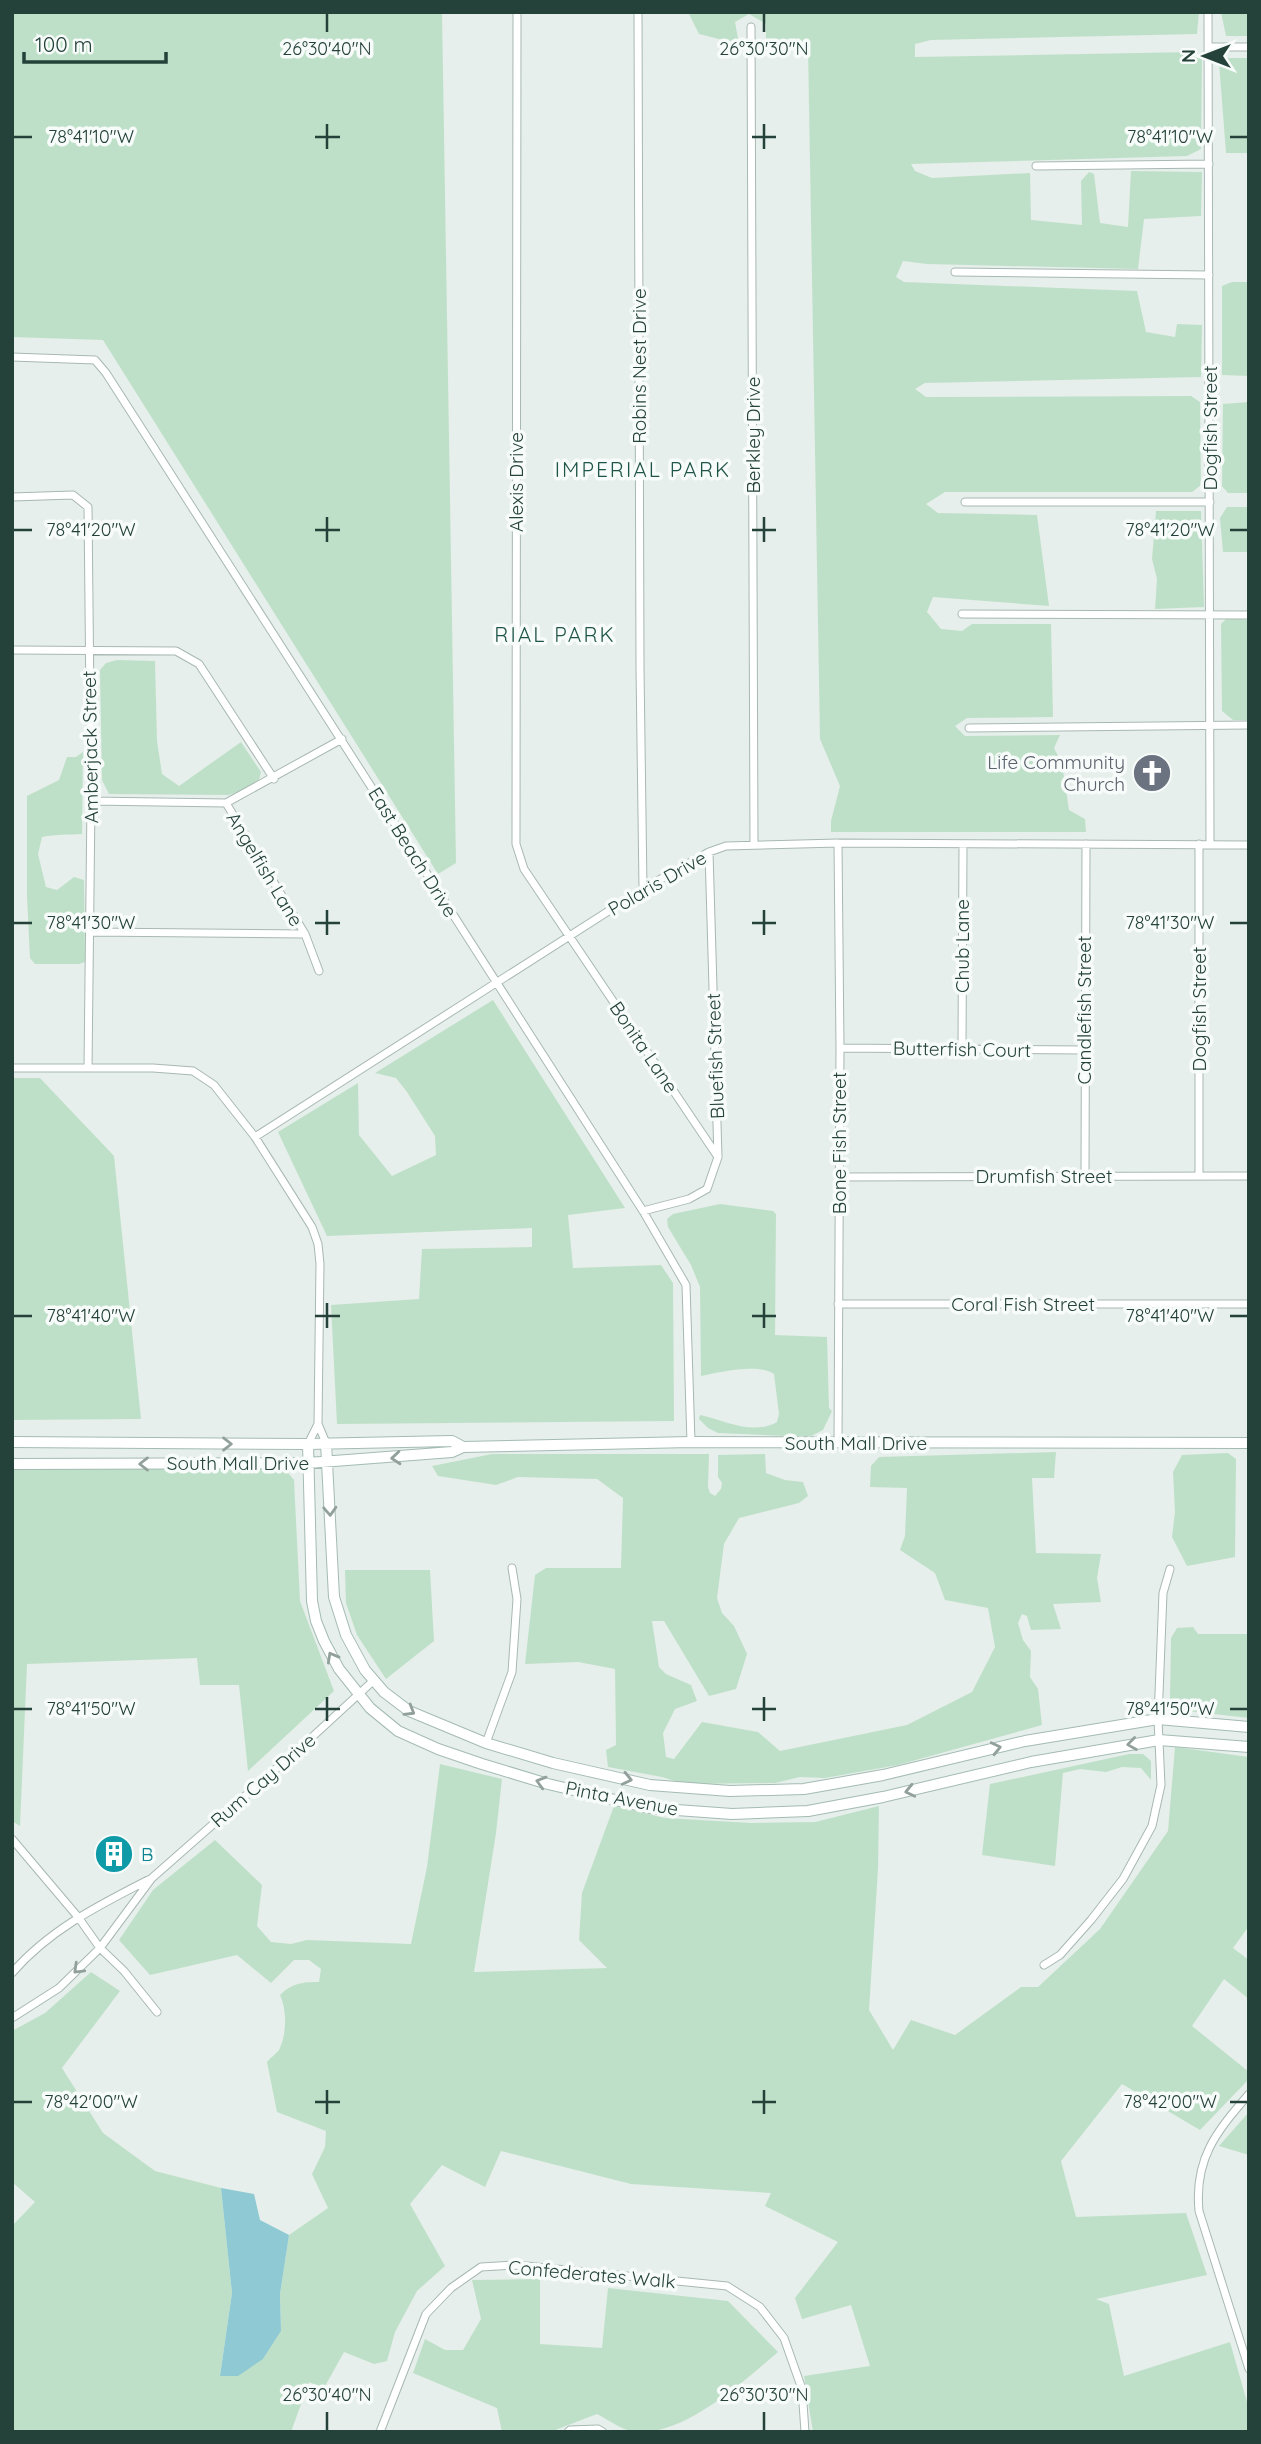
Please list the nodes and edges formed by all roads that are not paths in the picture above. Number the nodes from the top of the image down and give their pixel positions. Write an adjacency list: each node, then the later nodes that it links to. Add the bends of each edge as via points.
1 (517, 12): 38 (street, Alexis Drive, via 516,844 524,869)
2 (638, 12): 35 (street, Robins Nest Drive)
3 (1208, 12): 5 (street, Dogfish Street)
4 (751, 27): 28 (street, Berkley Drive)
5 (1208, 47): 6 (street); 7 (street, Dogfish Street)
6 (1249, 47)
7 (1209, 164): 8 (street); 10 (street, Dogfish Street)
8 (1036, 166)
9 (955, 272): 10 (street)
10 (1209, 275): 14 (street, Dogfish Street)
11 (12, 357): 23 (street, East Beach Drive, via 95,360)
12 (12, 497): 19 (street, Amberjack Street, via 73,495 89,507)
13 (965, 502): 14 (street)
14 (1210, 502): 16 (street, Dogfish Street)
15 (962, 614): 16 (street)
16 (1210, 615): 17 (street); 20 (street, Dogfish Street)
17 (1249, 615)
18 (12, 650): 19 (street)
19 (89, 651): 24 (street, via 176,651 199,664); 25 (street, Amberjack Street)
20 (1211, 725): 21 (street); 22 (street); 32 (street, Dogfish Street)
21 (1249, 725)
22 (969, 728)
23 (342, 740): 24 (street); 40 (street, East Beach Drive)
24 (274, 779): 26 (street)
25 (91, 801): 26 (street); 36 (street, Amberjack Street)
26 (226, 803): 37 (street, Angelfish Lane)
27 (838, 843): 28 (street, Polaris Drive); 29 (street, Polaris Drive); 41 (street, Bone Fish Street)
28 (754, 844): 34 (street, Polaris Drive)
29 (963, 844): 30 (street, Polaris Drive); 42 (street, Chub Lane)
30 (1086, 844): 31 (street, Polaris Drive); 43 (street, Candlefish Street)
31 (1199, 844): 32 (street, Polaris Drive); 48 (street, Dogfish Street)
32 (1210, 844): 33 (street, Polaris Drive)
33 (1249, 845)
34 (709, 852): 35 (street, Polaris Drive); 47 (street, Bluefish Street)
35 (643, 889): 38 (street, Polaris Drive)
36 (90, 932): 37 (street, Angelfish Lane); 45 (street, Amberjack Street)
37 (305, 934): 39 (street, Angelfish Lane)
38 (571, 936): 40 (street, Polaris Drive); 47 (street, Bonita Lane)
39 (319, 971)
40 (495, 983): 46 (street, Polaris Drive); 52 (street, East Beach Drive)
41 (840, 1048): 42 (street, Butterfish Court); 51 (street, Bone Fish Street)
42 (961, 1048): 43 (street, Butterfish Court)
43 (1084, 1051): 49 (street, Candlefish Street)
44 (12, 1068): 45 (street)
45 (89, 1068): 46 (street, via 193,1071 214,1085)
46 (255, 1137): 55 (street, via 318,1244)
47 (718, 1157): 52 (street, Bluefish Street, via 707,1189 689,1199)
48 (1199, 1175): 49 (street, Drumfish Street); 50 (street, Drumfish Street)
49 (1085, 1176): 51 (street, Drumfish Street)
50 (1249, 1176)
51 (839, 1177): 53 (street, Bone Fish Street)
52 (643, 1211): 57 (street, East Beach Drive, via 685,1285)
53 (838, 1304): 54 (street, Coral Fish Street); 59 (street, Bone Fish Street)
54 (1249, 1304)
55 (318, 1424): 58 (street); 62 (street)
56 (12, 1442): 61 (street, South Mall Drive)
57 (691, 1442): 59 (street, South Mall Drive); 63 (street, South Mall Drive)
58 (326, 1443): 62 (street, South Mall Drive); 63 (street, South Mall Drive, via 452,1441); 64 (street, Pinta Avenue)
59 (838, 1443): 60 (street, South Mall Drive)
60 (1249, 1443)
61 (204, 1444): 62 (street, South Mall Drive, one-way to 62); 65 (street)
62 (308, 1444): 66 (street, Pinta Avenue)
63 (463, 1447): 64 (street, South Mall Drive, one-way to 64, via 452,1452)
64 (327, 1462): 66 (street, South Mall Drive); 70 (street, Pinta Avenue, one-way to 70, via 334,1597 346,1635)
65 (205, 1463): 66 (street, South Mall Drive); 67 (street, South Mall Drive, one-way to 67)
66 (308, 1463): 71 (street, Pinta Avenue, one-way to 66, via 339,1669 316,1621)
67 (12, 1464)
68 (512, 1568): 75 (street, via 517,1599 512,1672)
69 (1170, 1569): 72 (street, via 1163,1593)
70 (373, 1681): 71 (street, Rum Cay Drive); 75 (street, Pinta Avenue, one-way to 75, via 409,1711)
71 (358, 1695): 78 (street, Pinta Avenue, one-way to 71, via 732,1814 649,1808 548,1784 415,1739 384,1720); 80 (street, Rum Cay Drive)
72 (1158, 1719): 73 (street, Pinta Avenue); 74 (street); 77 (street, Pinta Avenue, one-way to 72, via 1025,1741)
73 (1249, 1727)
74 (1159, 1740): 76 (street, Pinta Avenue); 78 (street, Pinta Avenue, one-way to 78, via 1056,1757); 83 (street, via 1161,1785 1152,1826 1107,1900 1060,1955)
75 (486, 1743): 77 (street, Pinta Avenue, one-way to 77, via 650,1785 730,1791)
76 (1249, 1747)
77 (804, 1789): 78 (street)
78 (808, 1811)
79 (12, 1839): 81 (street)
80 (152, 1878): 81 (street, Rum Cay Drive); 82 (street, Rum Cay Drive)
81 (78, 1917): 82 (street); 84 (street, Rum Cay Drive)
82 (100, 1948): 85 (street); 86 (street, Rum Cay Drive, one-way to 86, via 59,1988)
83 (1044, 1965)
84 (12, 1973)
85 (157, 2012)
86 (12, 2018)
87 (1249, 2094): 88 (street, via 1212,2143 1198,2175 1198,2194 1199,2211)
88 (1249, 2369)
89 (380, 2432): 92 (street, Confederates Walk, via 426,2314 450,2288 481,2267 516,2265 727,2286 760,2307 784,2338 802,2389)
90 (568, 2432): 91 (street)
91 (603, 2432)
92 (805, 2432)

